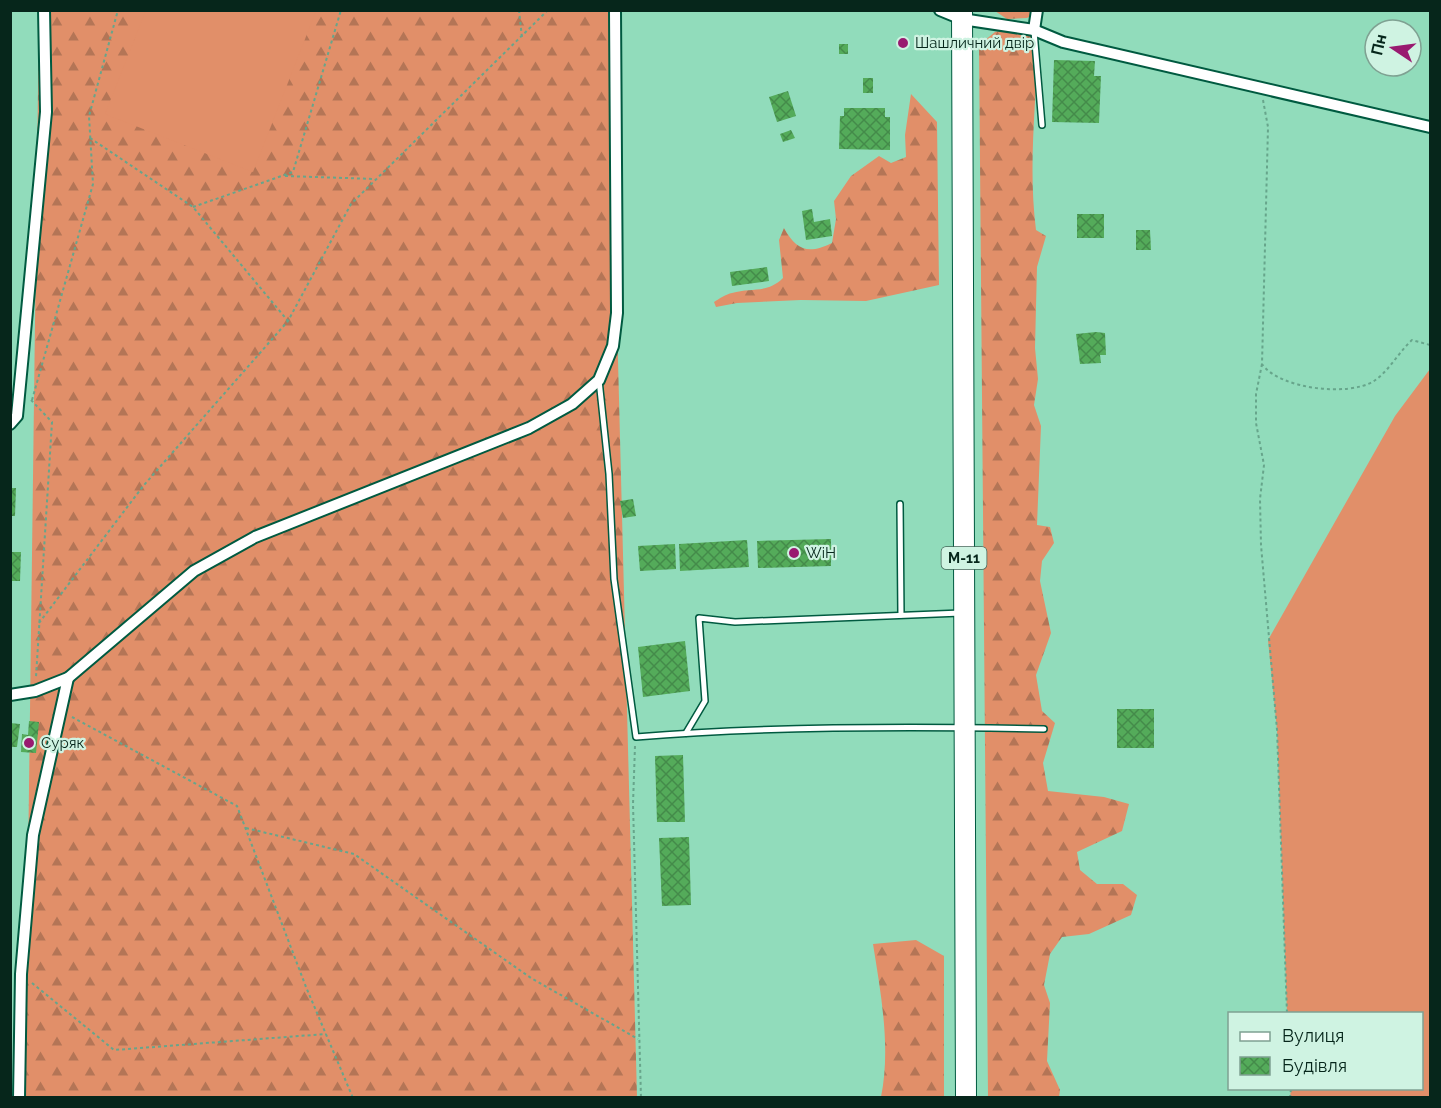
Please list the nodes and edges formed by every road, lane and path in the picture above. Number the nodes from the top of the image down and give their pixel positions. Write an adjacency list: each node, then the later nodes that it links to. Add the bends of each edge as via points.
1 (44, 10): 23 (street, via 46,112)
2 (118, 10): 15 (path, via 89,116)
3 (341, 10): 16 (path, via 292,172)
4 (519, 10): 11 (path)
5 (548, 10): 11 (path)
6 (615, 10): 22 (street, via 617,314 613,346)
7 (940, 10): 9 (street)
8 (1037, 10): 10 (street)
9 (962, 15): 10 (street); 27 (highway, М-11)
10 (1034, 30): 12 (street, via 1063,42); 13 (lane)
11 (522, 38): 17 (path)
12 (1260, 86): 14 (street); 21 (path, via 1268,127)
13 (1042, 124)
14 (1431, 127)
15 (90, 138): 18 (path); 24 (path, via 93,184)
16 (282, 176): 17 (path); 18 (path)
17 (377, 179): 19 (path, via 351,204)
18 (193, 207): 19 (path)
19 (288, 321): 29 (path, via 144,485)
20 (1431, 345): 21 (path, via 1412,340 1373,382 1347,389 1278,380)
21 (1262, 364): 40 (path, via 1256,423 1264,465 1261,545 1277,730)
22 (599, 380): 30 (street, via 572,404 529,428 255,537 194,571); 37 (lane, via 614,579)
23 (20, 387): 24 (path); 25 (street, via 17,416)
24 (32, 400): 29 (path, via 52,422)
25 (10, 424)
26 (900, 504): 28 (lane)
27 (964, 613): 28 (lane); 34 (highway, М-11)
28 (901, 615): 36 (lane, via 735,622 699,618 705,701)
29 (39, 623): 31 (path)
30 (68, 678): 31 (street); 33 (street)
31 (35, 691): 32 (street)
32 (10, 695)
33 (60, 711): 38 (path, via 237,806); 39 (street, via 33,835)
34 (963, 728): 35 (lane); 36 (lane); 46 (highway, М-11)
35 (1044, 729)
36 (686, 733): 37 (lane)
37 (636, 737): 42 (path, via 633,804)
38 (246, 828): 41 (path); 42 (path, via 354,854 531,978)
39 (16, 973): 41 (path, via 114,1050); 43 (street)
40 (1287, 1012)
41 (326, 1034): 44 (path)
42 (638, 1039): 45 (path)
43 (19, 1098)
44 (352, 1098)
45 (641, 1098)
46 (966, 1098)

